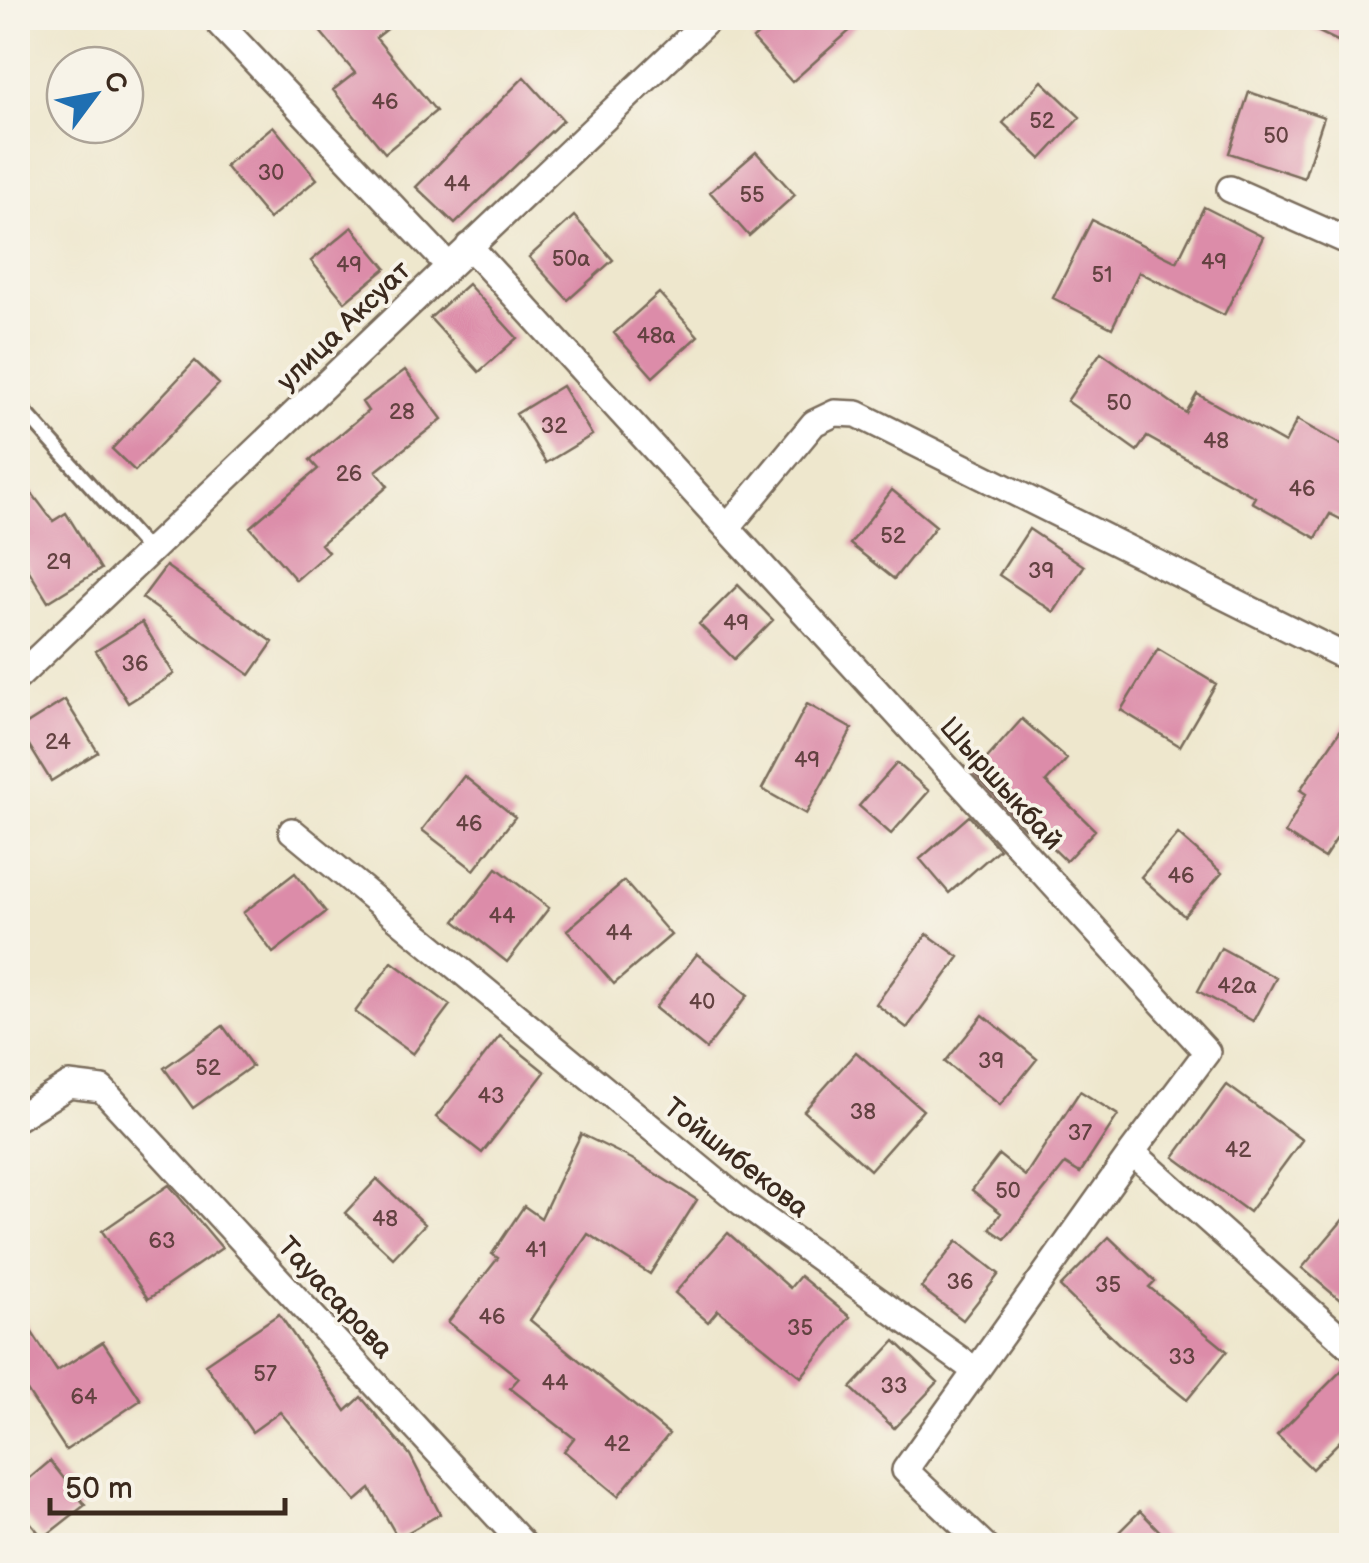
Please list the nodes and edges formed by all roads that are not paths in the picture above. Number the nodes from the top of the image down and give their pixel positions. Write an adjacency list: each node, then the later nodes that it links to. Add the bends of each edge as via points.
1 (214, 18): 6 (street)
2 (710, 18): 5 (street, улица Аксуат)
3 (1230, 189): 4 (street)
4 (1352, 243)
5 (469, 246): 6 (street, улица Аксуат); 8 (street, Шыршыкбай)
6 (449, 266): 9 (street, улица Аксуат)
7 (18, 404): 9 (lane)
8 (727, 528): 10 (street, via 814,422 856,414); 14 (street, Шыршыкбай, via 1207,1052)
9 (149, 551): 11 (street, улица Аксуат)
10 (1352, 660)
11 (18, 676)
12 (292, 831): 16 (street, Тойшибекова, via 741,1202)
13 (18, 1116): 17 (street, Тауасарова, via 68,1086 102,1089)
14 (1132, 1152): 15 (street); 16 (street)
15 (1352, 1348)
16 (976, 1371): 18 (street, via 905,1470)
17 (526, 1546)
18 (985, 1546)

